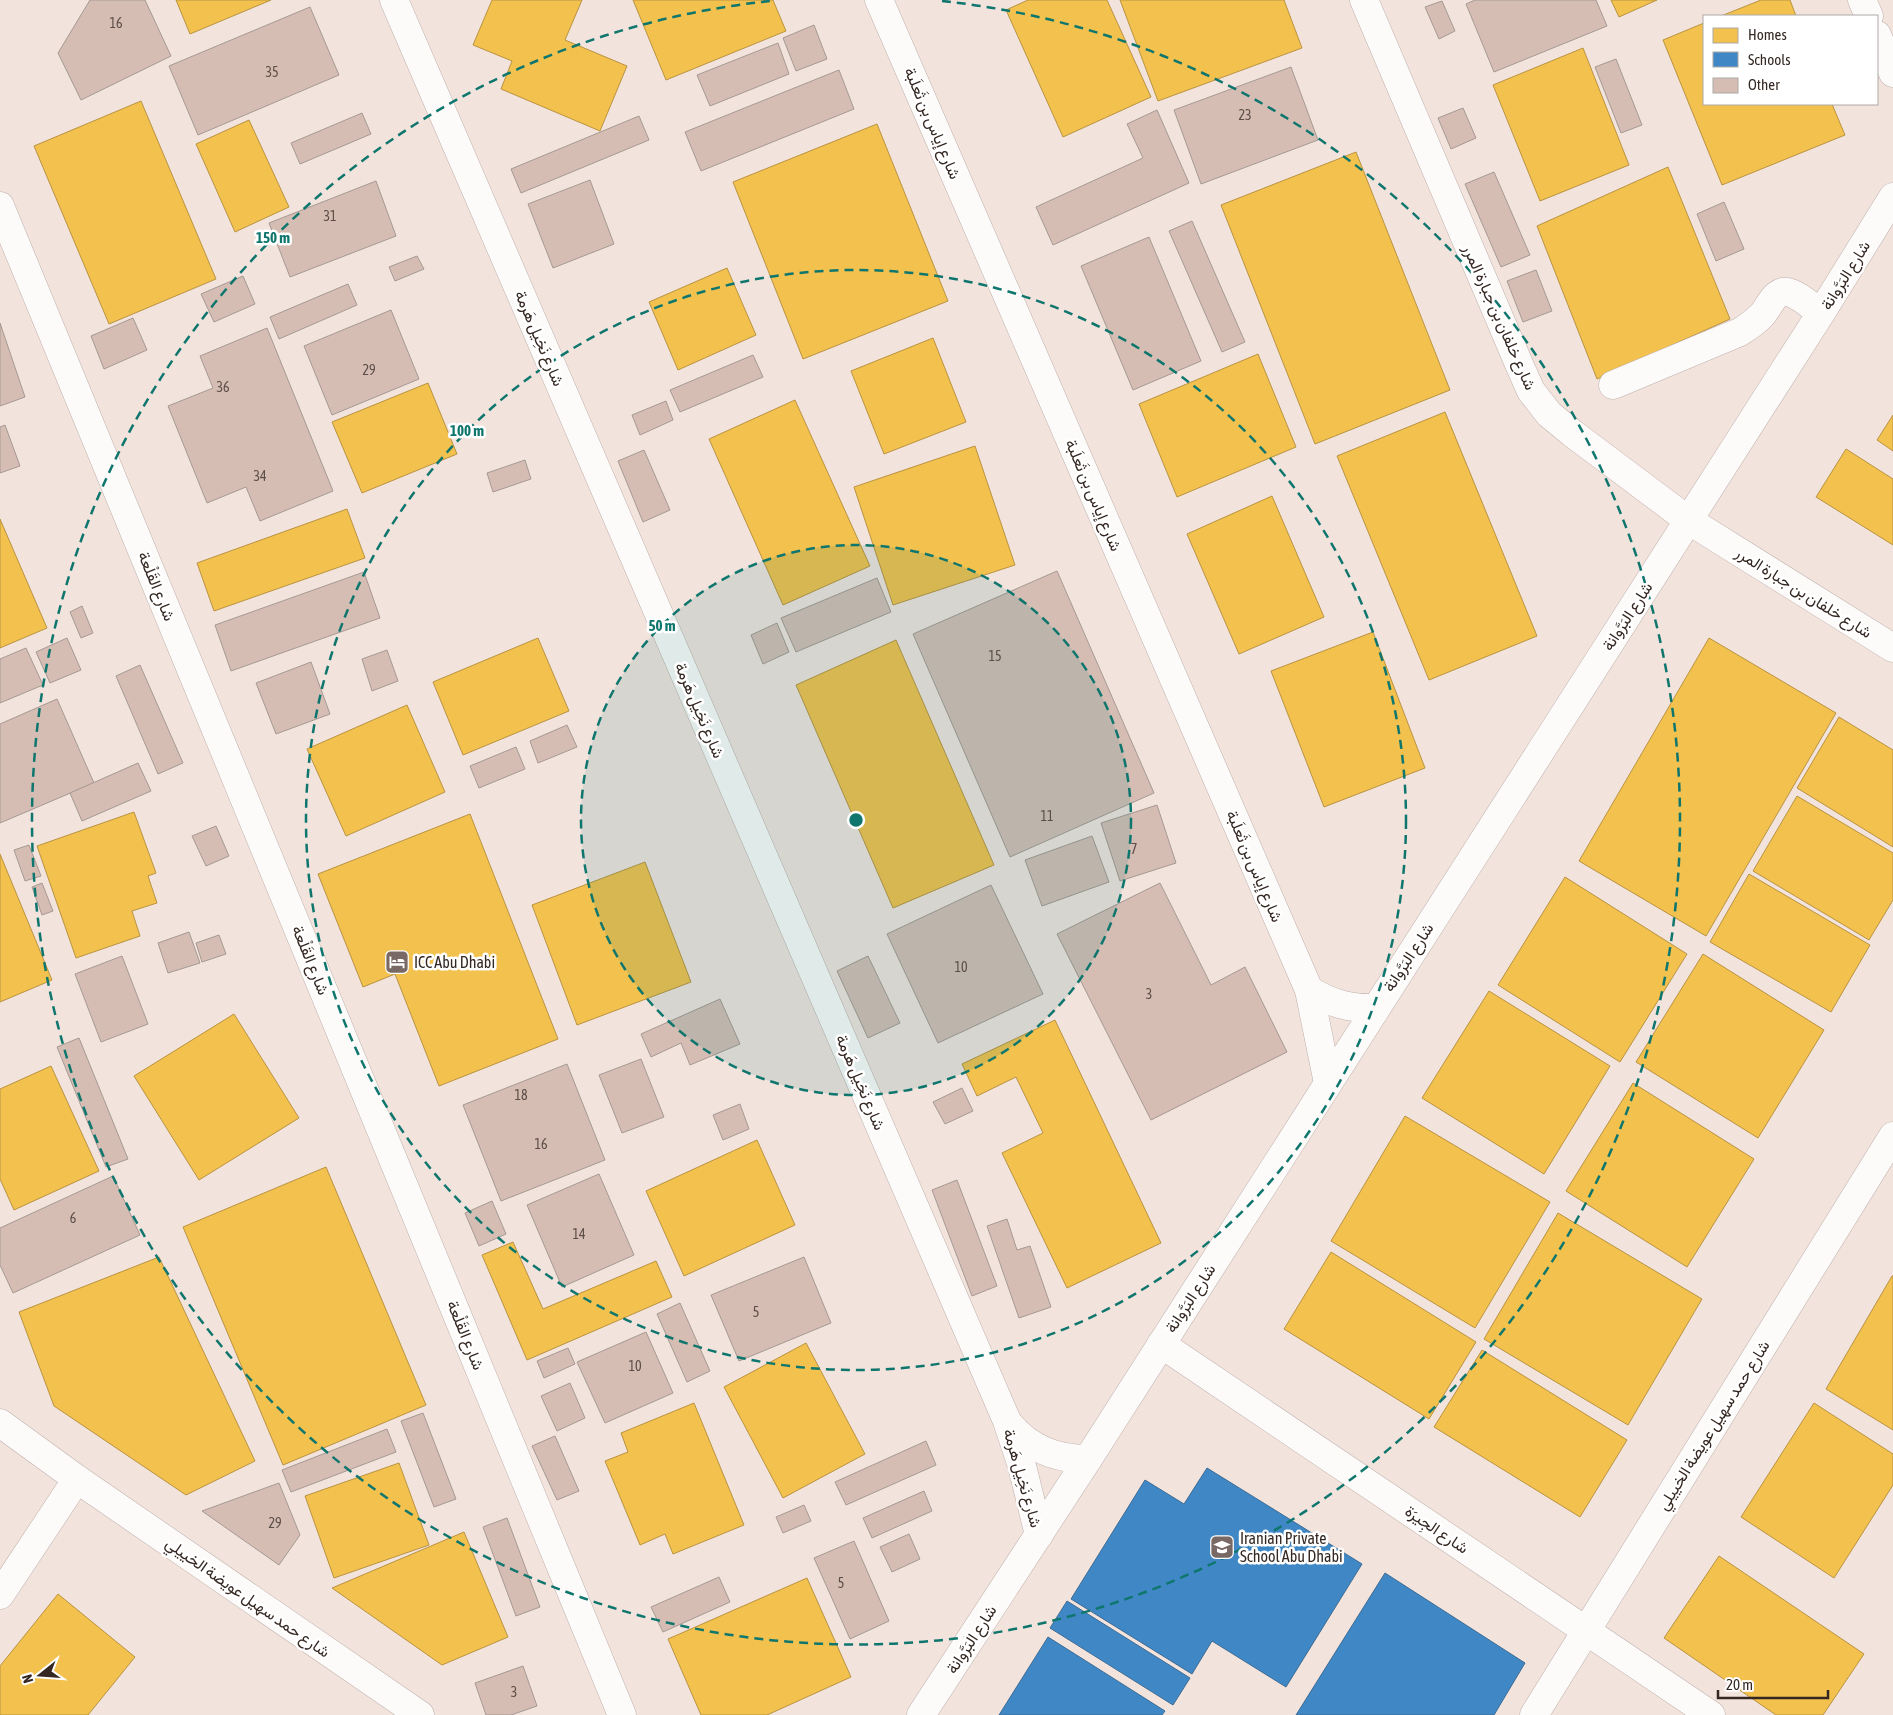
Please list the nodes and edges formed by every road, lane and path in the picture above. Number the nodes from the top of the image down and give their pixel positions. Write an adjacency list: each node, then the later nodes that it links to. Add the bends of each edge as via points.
1 (394, 0): 19 (street, شارع نَخِيل هَرمة)
2 (880, 0): 14 (street, شارع إياس بن ثَعلَبة)
3 (1364, 0): 12 (street, شارع خلفان بن جبارة المرر, via 1530,390 1549,414)
4 (1862, 0): 5 (street)
5 (1869, 15)
6 (1878, 37): 7 (street)
7 (1893, 73)
8 (1893, 198): 10 (street, شارع البَرَّوانة)
9 (0, 206): 27 (street, شارع القَلْعة)
10 (1821, 313): 11 (street, via 1794,294 1780,293 1754,323 1740,332); 12 (street, شارع البَرَّوانة)
11 (1613, 385)
12 (1688, 520): 13 (street, شارع خلفان بن جبارة المرر); 15 (street, شارع البَرَّوانة)
13 (1893, 648)
14 (1309, 990): 15 (street, via 1347,1007); 16 (street, شارع إياس بن ثَعلَبة)
15 (1376, 1008): 16 (street, شارع البَرَّوانة)
16 (1328, 1083): 18 (street, شارع البَرَّوانة)
17 (1893, 1136): 25 (street, شارع حمد سهيل عويضة الخييلي)
18 (1161, 1344): 21 (street, شارع البَرَّوانة); 25 (street, شارع الجِيرَة)
19 (1006, 1420): 21 (street, شارع نَخِيل هَرمة, via 1017,1433 1042,1451 1072,1459); 23 (street, شارع نَخِيل هَرمة, via 1022,1466)
20 (2, 1422): 22 (street, شارع حمد سهيل عويضة الخييلي)
21 (1088, 1459): 23 (street, شارع البَرَّوانة)
22 (77, 1479): 24 (street); 26 (street, شارع حمد سهيل عويضة الخييلي)
23 (1039, 1535): 28 (street, شارع البَرَّوانة)
24 (0, 1594)
25 (1586, 1630): 29 (street, شارع حمد سهيل عويضة الخييلي); 30 (street, شارع الجِيرَة)
26 (420, 1715)
27 (622, 1715)
28 (921, 1715)
29 (1534, 1715)
30 (1711, 1715)

